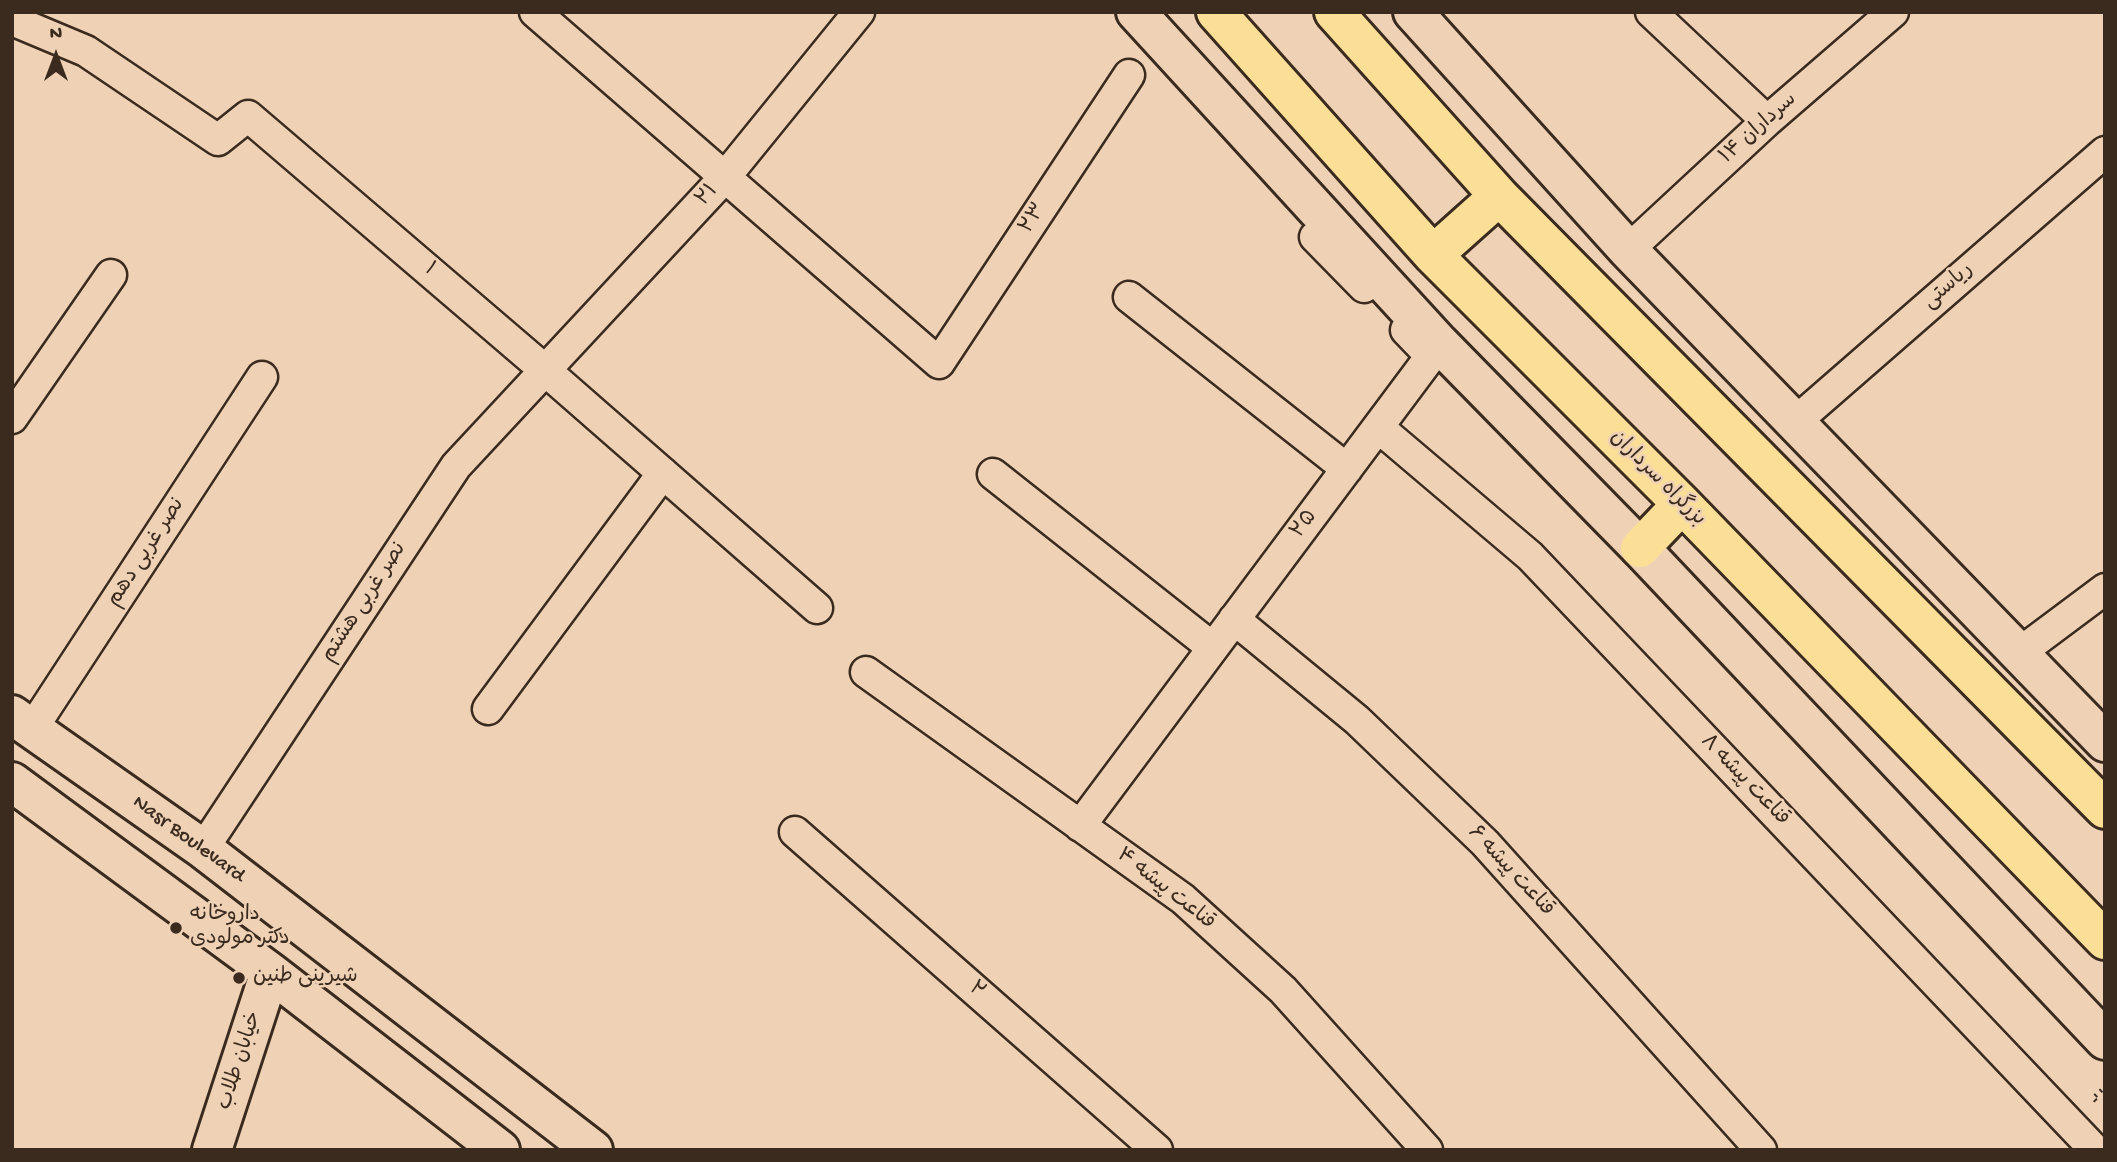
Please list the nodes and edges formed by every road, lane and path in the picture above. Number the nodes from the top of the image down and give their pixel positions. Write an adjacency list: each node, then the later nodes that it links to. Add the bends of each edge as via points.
1 (535, 12): 13 (street)
2 (859, 12): 13 (street, ۲۱)
3 (1136, 12): 29 (main road, via 1439,343)
4 (1216, 12): 17 (highway, بزرگراه سرداران)
5 (1334, 12): 14 (highway)
6 (1413, 12): 16 (main road)
7 (1651, 12): 11 (street)
8 (1893, 12): 11 (street, ۱۴ سرداران)
9 (12, 20): 20 (street, ۱, via 86,51 218,140 248,116)
10 (1129, 75): 13 (street, ۲۳, via 939,363)
11 (1766, 121): 16 (street, ۱۴ سرداران)
12 (2105, 152): 23 (street, ریاستی)
13 (725, 177): 20 (street, ۲۱)
14 (1499, 196): 17 (highway); 40 (highway)
15 (1315, 237): 24 (street, ۲۵, via 1431,356)
16 (1628, 250): 23 (main road)
17 (1433, 255): 28 (highway, بزرگراه سرداران)
18 (111, 275): 22 (street)
19 (1129, 298): 25 (street)
20 (546, 371): 26 (street, ۱); 43 (street, نصر غربی هشتم, via 456,466)
21 (262, 377): 37 (street, نصر غربی دهم)
22 (12, 418)
23 (1794, 423): 34 (main road)
24 (1378, 428): 25 (street, ۲۵); 55 (street, قناعت پیشه ۸, via 1530,556)
25 (1347, 469): 32 (street, ۲۵)
26 (663, 473): 31 (street, ۱); 36 (street)
27 (993, 474): 33 (street)
28 (1682, 504): 29 (highway); 44 (highway, بزرگراه سرداران)
29 (1640, 548): 46 (main road)
30 (2105, 589): 34 (street)
31 (817, 608)
32 (1234, 619): 33 (street, ۲۵); 54 (street, قناعت پیشه ۶, via 1357,720 1485,843)
33 (1213, 648): 41 (street, ۲۵)
34 (2018, 654): 38 (main road)
35 (866, 672): 41 (street, قناعت پیشه ۴)
36 (488, 709)
37 (22, 722): 43 (main road, Nasr Boulevard)
38 (2105, 742)
39 (12, 782): 45 (main road)
40 (2105, 809)
41 (1080, 826): 53 (street, قناعت پیشه ۴, via 1183,900 1283,990)
42 (794, 832): 52 (street, ۲)
43 (203, 849): 51 (main road, Nasr Boulevard)
44 (2105, 940)
45 (270, 972): 49 (main road, خیابان طلاب); 50 (main road)
46 (2105, 1040)
47 (2105, 1087): 48 (path)
48 (2093, 1098)
49 (212, 1150)
50 (500, 1150)
51 (593, 1150)
52 (1157, 1150)
53 (1427, 1150)
54 (1761, 1150)
55 (2095, 1150)

